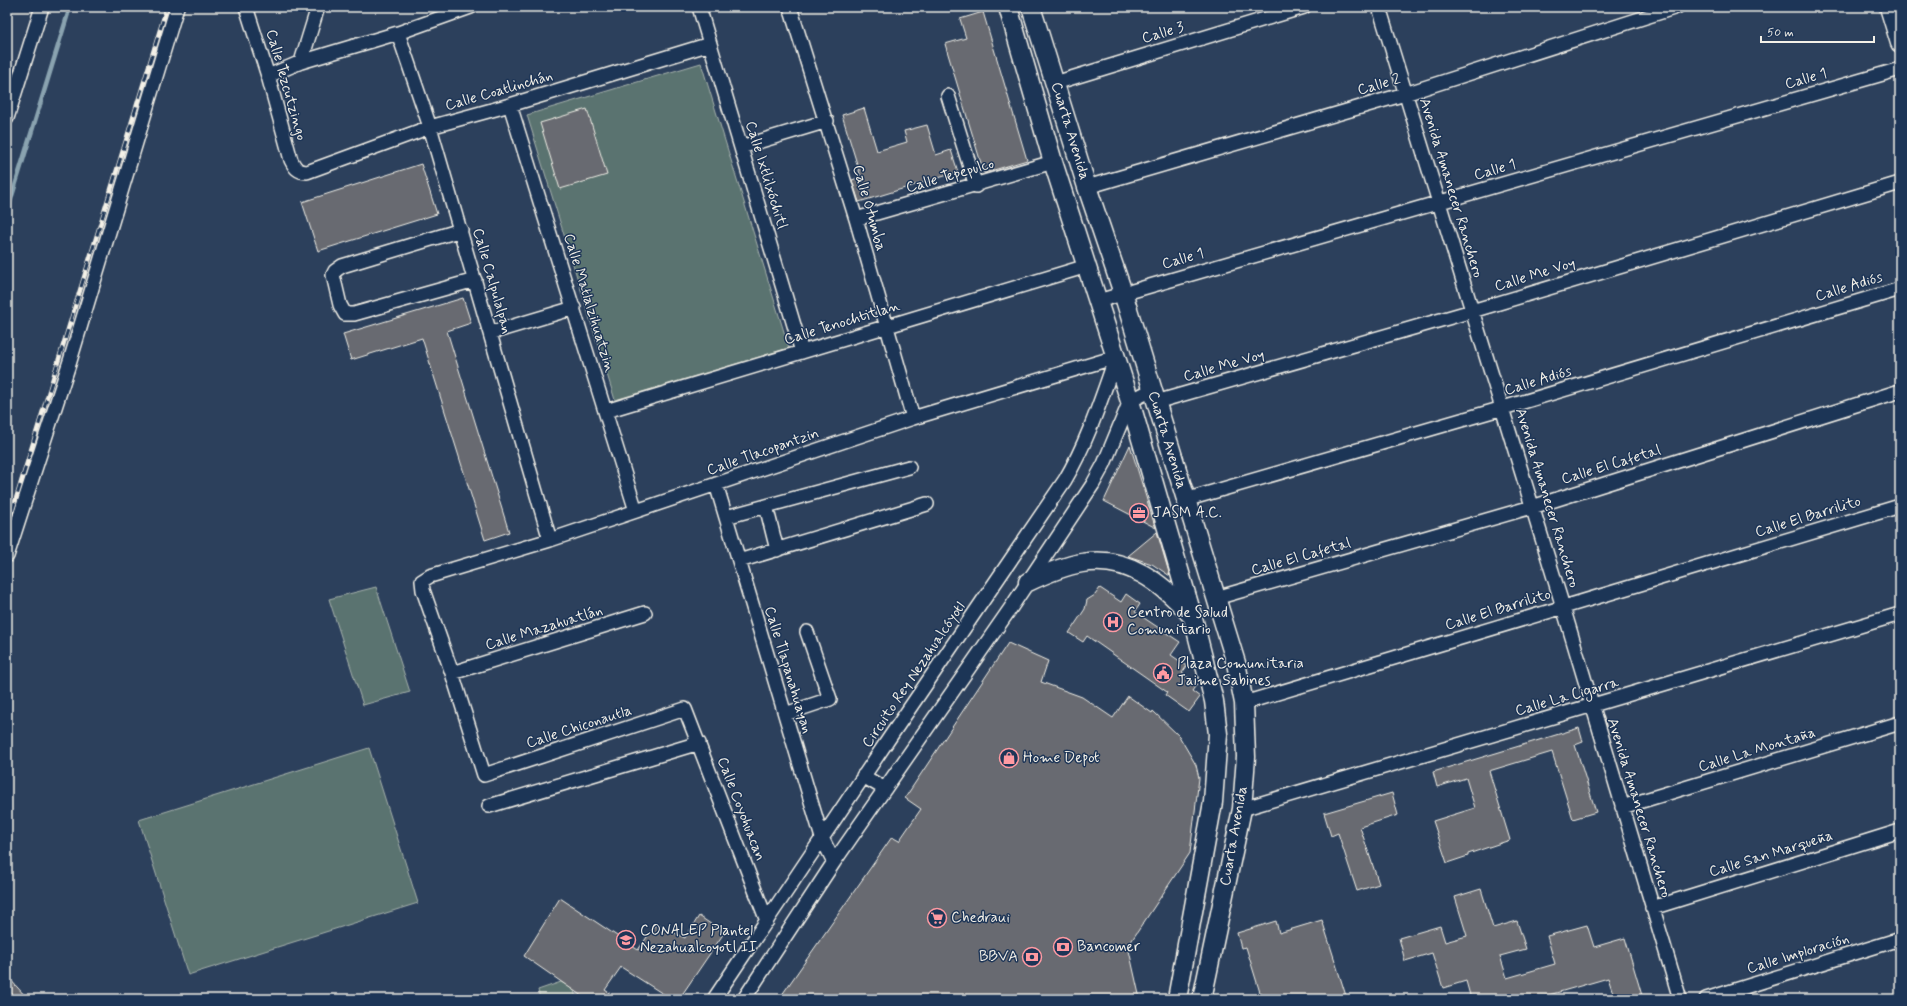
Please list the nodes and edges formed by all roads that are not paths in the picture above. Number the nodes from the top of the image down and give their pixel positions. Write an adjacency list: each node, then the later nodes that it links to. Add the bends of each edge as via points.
1 (42, 7): 24 (street)
2 (177, 7): 64 (street, via 70,361)
3 (246, 7): 19 (street, Calle Tezcutzingo)
4 (318, 7): 17 (street, Calle Tezcutzingo)
5 (471, 7): 14 (street)
6 (698, 7): 16 (street, Calle Ixtlilxóchitl)
7 (790, 7): 25 (street, Calle Otumba)
8 (1008, 7): 28 (main road, Cuarta Avenida)
9 (1031, 7): 20 (main road, Cuarta Avenida)
10 (1304, 7): 20 (street, Calle 3)
11 (1379, 7): 21 (street, Avenida Amanecer Ranchero)
12 (1677, 7): 21 (street, Calle 2)
13 (1889, 7): 15 (main road)
14 (398, 33): 17 (street); 26 (street, Calle Calpulalpan)
15 (1900, 43)
16 (710, 44): 23 (street, Calle Coatlinchán); 27 (street, Calle Ixtlilxóchitl)
17 (301, 62): 19 (street)
18 (1900, 69): 33 (street, Calle 1)
19 (268, 76): 29 (street, Calle Tezcutzingo, via 291,160)
20 (1055, 83): 32 (main road, Cuarta Avenida)
21 (1405, 94): 32 (street, Calle 2); 33 (street, Avenida Amanecer Ranchero)
22 (948, 96): 31 (street)
23 (510, 105): 26 (street, Calle Coatlinchán); 41 (street, Calle Matlalzihuatzin)
24 (7, 118)
25 (827, 121): 27 (street); 34 (street, Calle Otumba)
26 (430, 127): 29 (street, Calle Coatlinchán, via 307,172); 35 (street, Calle Calpulalpan)
27 (741, 147): 45 (street, Calle Ixtlilxóchitl)
28 (1053, 162): 31 (street, Calle Tepepulco); 36 (main road, Cuarta Avenida)
29 (298, 171)
30 (1900, 183): 42 (street, Calle Me Voy)
31 (976, 186): 34 (street, Calle Tepepulco)
32 (1087, 187): 39 (main road, Cuarta Avenida)
33 (1439, 203): 39 (street, Calle 1); 42 (street, Avenida Amanecer Ranchero)
34 (856, 219): 43 (street, Calle Otumba)
35 (461, 230): 37 (street, Calle Calpulalpan); 37 (street, via 338,268 333,279 340,305 345,314 354,314)
36 (1087, 266): 40 (main road, Cuarta Avenida); 43 (street, Calle Tenochtitlan)
37 (475, 280): 44 (street, Calle Calpulalpan)
38 (1900, 289): 50 (street, Calle Adiós)
39 (1123, 293): 40 (street, Calle 1); 48 (main road, Cuarta Avenida)
40 (1098, 301): 46 (main road, Cuarta Avenida)
41 (574, 308): 44 (street); 51 (street, Calle Matlalzihuatzin)
42 (1472, 311): 48 (street, Calle Me Voy); 50 (street, Avenida Amanecer Ranchero)
43 (886, 326): 45 (street, Calle Tenochtitlan); 52 (street, Calle Otumba)
44 (490, 333): 62 (street, Calle Calpulalpan)
45 (802, 352): 51 (street, Calle Tenochtitlan)
46 (1116, 356): 49 (main road, Cuarta Avenida); 52 (street, Calle Tlacopantzin); 80 (street, Circuito Rey Nezahualcóyotl, via 1079,457)
47 (1900, 391): 59 (street, Calle El Cafetal)
48 (1154, 396): 49 (street); 55 (main road, Cuarta Avenida)
49 (1130, 401): 66 (street, via 1093,484); 71 (main road, Cuarta Avenida)
50 (1503, 408): 55 (street, Calle Adiós); 59 (street, Avenida Amanecer Ranchero)
51 (606, 411): 60 (street, Calle Matlalzihuatzin)
52 (913, 418): 54 (street, Calle Tlacopantzin)
53 (909, 467): 57 (street)
54 (716, 484): 60 (street, Calle Tlacopantzin); 61 (street, Calle Tlapanahuayan)
55 (1185, 500): 67 (main road, Cuarta Avenida)
56 (927, 504): 63 (street)
57 (766, 506): 61 (street); 63 (street)
58 (1900, 506): 68 (street, Calle El Barrilito)
59 (1532, 507): 67 (street, Calle El Cafetal); 68 (street, Avenida Amanecer Ranchero)
60 (636, 511): 62 (street, Calle Tlacopantzin)
61 (726, 517): 65 (street, Calle Tlapanahuayan)
62 (550, 540): 73 (street, Calle Tlacopantzin, via 430,576 422,581)
63 (777, 550): 65 (street)
64 (7, 556)
65 (739, 561): 77 (street, Calle Tlapanahuayan)
66 (1028, 582): 71 (main road, via 1083,562 1115,563 1147,575 1162,585); 81 (street)
67 (1216, 598): 74 (main road, Cuarta Avenida, via 1236,663)
68 (1564, 607): 74 (street, Calle El Barrilito); 75 (street, Avenida Amanecer Ranchero)
69 (645, 613): 73 (street, Calle Mazahuatlán)
70 (1900, 614): 75 (street, Calle La Cigarra)
71 (1193, 618): 91 (main road, Cuarta Avenida, via 1214,701 1218,740 1213,802)
72 (807, 632): 77 (street, via 830,699)
73 (452, 673): 76 (street, Calle Chiconautla, via 484,775)
74 (1244, 703): 84 (main road, Cuarta Avenida, via 1246,758)
75 (1592, 706): 83 (street, Avenida Amanecer Ranchero); 84 (street, Calle La Cigarra)
76 (685, 709): 79 (street, Calle Coyohuacan)
77 (785, 714): 86 (street, Calle Tlapanahuayan)
78 (1900, 723): 83 (street, Calle La Montaña)
79 (699, 743): 82 (street); 89 (street, Calle Coyohuacan)
80 (864, 776): 81 (street); 86 (street, Circuito Rey Nezahualcóyotl)
81 (885, 789): 87 (street)
82 (489, 806)
83 (1622, 807): 88 (street, Avenida Amanecer Ranchero)
84 (1242, 809): 92 (main road, Cuarta Avenida)
85 (1900, 831): 88 (street, Calle San Marqueña)
86 (822, 838): 87 (street, Calle Tlapanahuayan); 89 (street, Circuito Rey Nezahualcóyotl)
87 (834, 862): 94 (street)
88 (1652, 908): 97 (street, Avenida Amanecer Ranchero)
89 (767, 922): 93 (street, Circuito Rey Nezahualcóyotl)
90 (1900, 939): 98 (street, Calle Imploración)
91 (1186, 952): 92 (main road); 95 (main road, Cuarta Avenida)
92 (1211, 959): 96 (main road, Cuarta Avenida)
93 (714, 999)
94 (744, 999)
95 (1177, 999)
96 (1202, 999)
97 (1680, 999)
98 (1706, 999)

